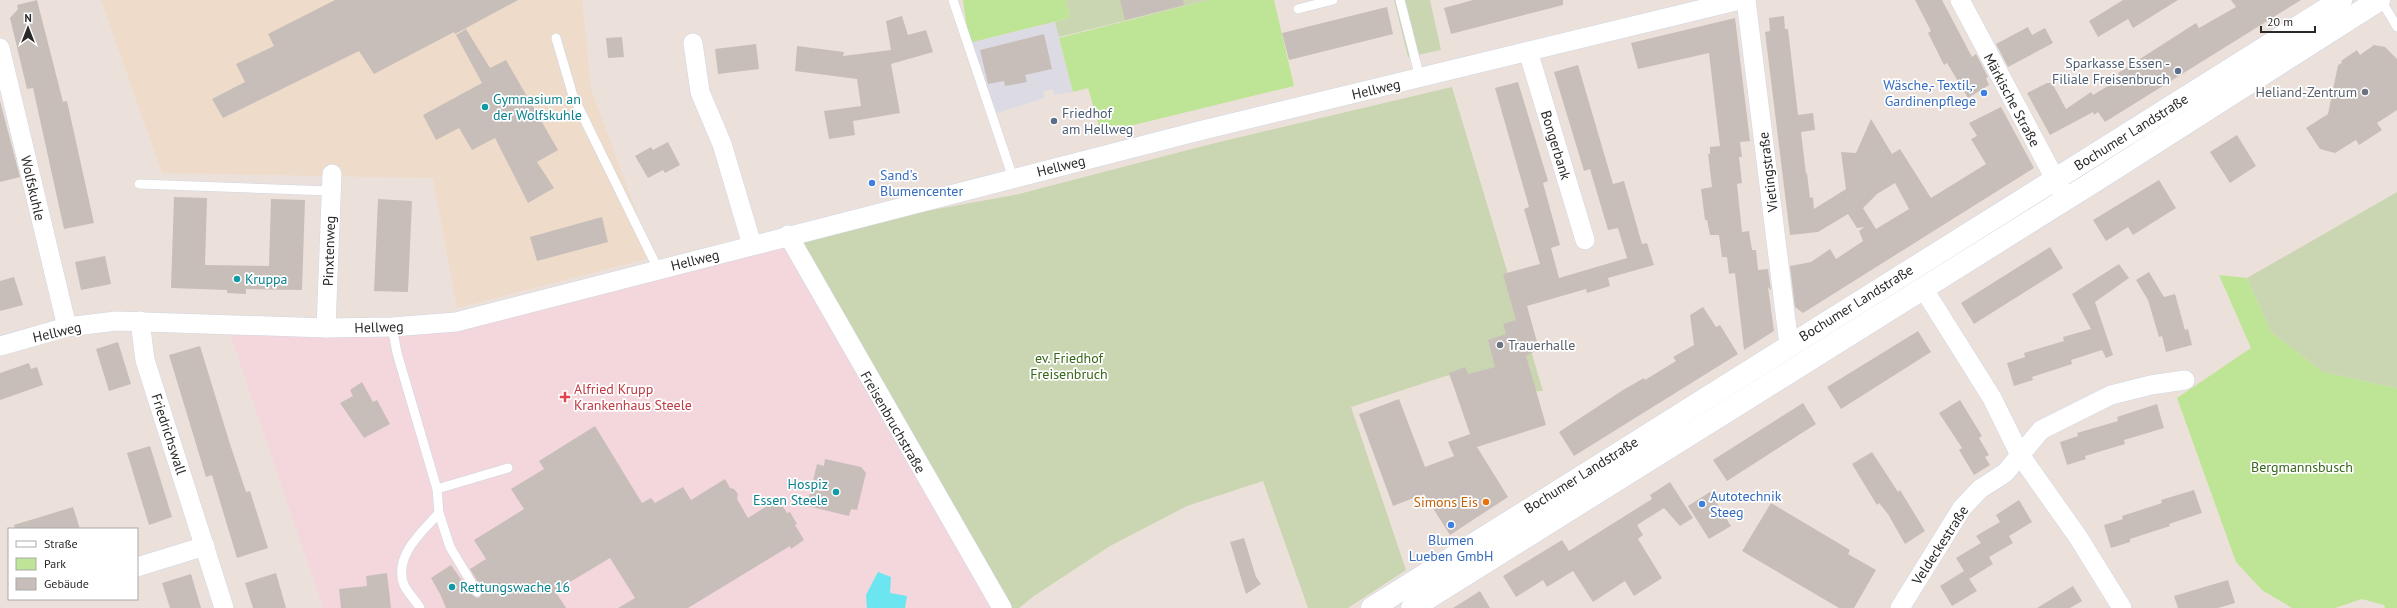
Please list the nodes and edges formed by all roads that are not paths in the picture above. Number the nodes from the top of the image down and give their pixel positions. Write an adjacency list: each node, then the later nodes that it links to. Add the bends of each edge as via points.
1 (953, 0): 16 (lane)
2 (1333, 0): 9 (lane)
3 (1400, 0): 15 (lane)
4 (1740, 0): 14 (street, Hellweg)
5 (1746, 0): 30 (street, Vietingstraße)
6 (1960, 0): 17 (street, Märkische Straße)
7 (2341, 0): 17 (main road, Bochumer Landstraße)
8 (2380, 0): 10 (lane); 20 (main road, Bochumer Landstraße)
9 (1298, 9)
10 (2397, 27)
11 (556, 38): 24 (lane, via 572,96)
12 (692, 43): 23 (street, via 700,92 722,144)
13 (0, 48): 27 (street, Wolfskuhle)
14 (1528, 51): 15 (street, Hellweg); 22 (street, Bongerbank)
15 (1420, 78): 16 (street, Hellweg)
16 (1013, 178): 21 (street, Hellweg)
17 (2054, 180): 20 (street, Märkische Straße); 30 (main road, Bochumer Landstraße)
18 (331, 183): 19 (lane); 29 (street, Pinxtenweg)
19 (140, 184)
20 (2066, 198): 25 (main road, Bochumer Landstraße)
21 (788, 236): 23 (street, Hellweg); 42 (street, Freisenbruchstraße)
22 (1585, 240)
23 (752, 245): 24 (street, Hellweg)
24 (658, 269): 28 (street, Hellweg, via 456,322)
25 (1923, 288): 33 (street, via 1992,398); 44 (main road, Bochumer Landstraße)
26 (140, 321): 27 (street, Hellweg); 29 (street, Hellweg); 37 (street, Friedrichswall, via 144,360)
27 (67, 327): 31 (street, Hellweg)
28 (392, 327): 29 (street, Hellweg); 35 (lane, via 397,353)
29 (326, 328)
30 (1789, 344): 43 (main road, Bochumer Landstraße)
31 (0, 346)
32 (2186, 380): 33 (street, Veldeckestraße, via 2111,395 2041,430)
33 (2020, 455): 45 (street, Veldeckestraße, via 2005,473 1980,489 1962,508); 46 (street, via 2078,537)
34 (508, 468): 35 (lane)
35 (437, 489): 36 (lane)
36 (439, 513): 39 (lane, via 450,547); 41 (lane, via 409,546 402,565 404,585)
37 (205, 546): 38 (street); 40 (street, Friedrichswall)
38 (138, 567)
39 (477, 592)
40 (224, 608)
41 (420, 608)
42 (1002, 608)
43 (1372, 608)
44 (1412, 608)
45 (1900, 608)
46 (2122, 608)

